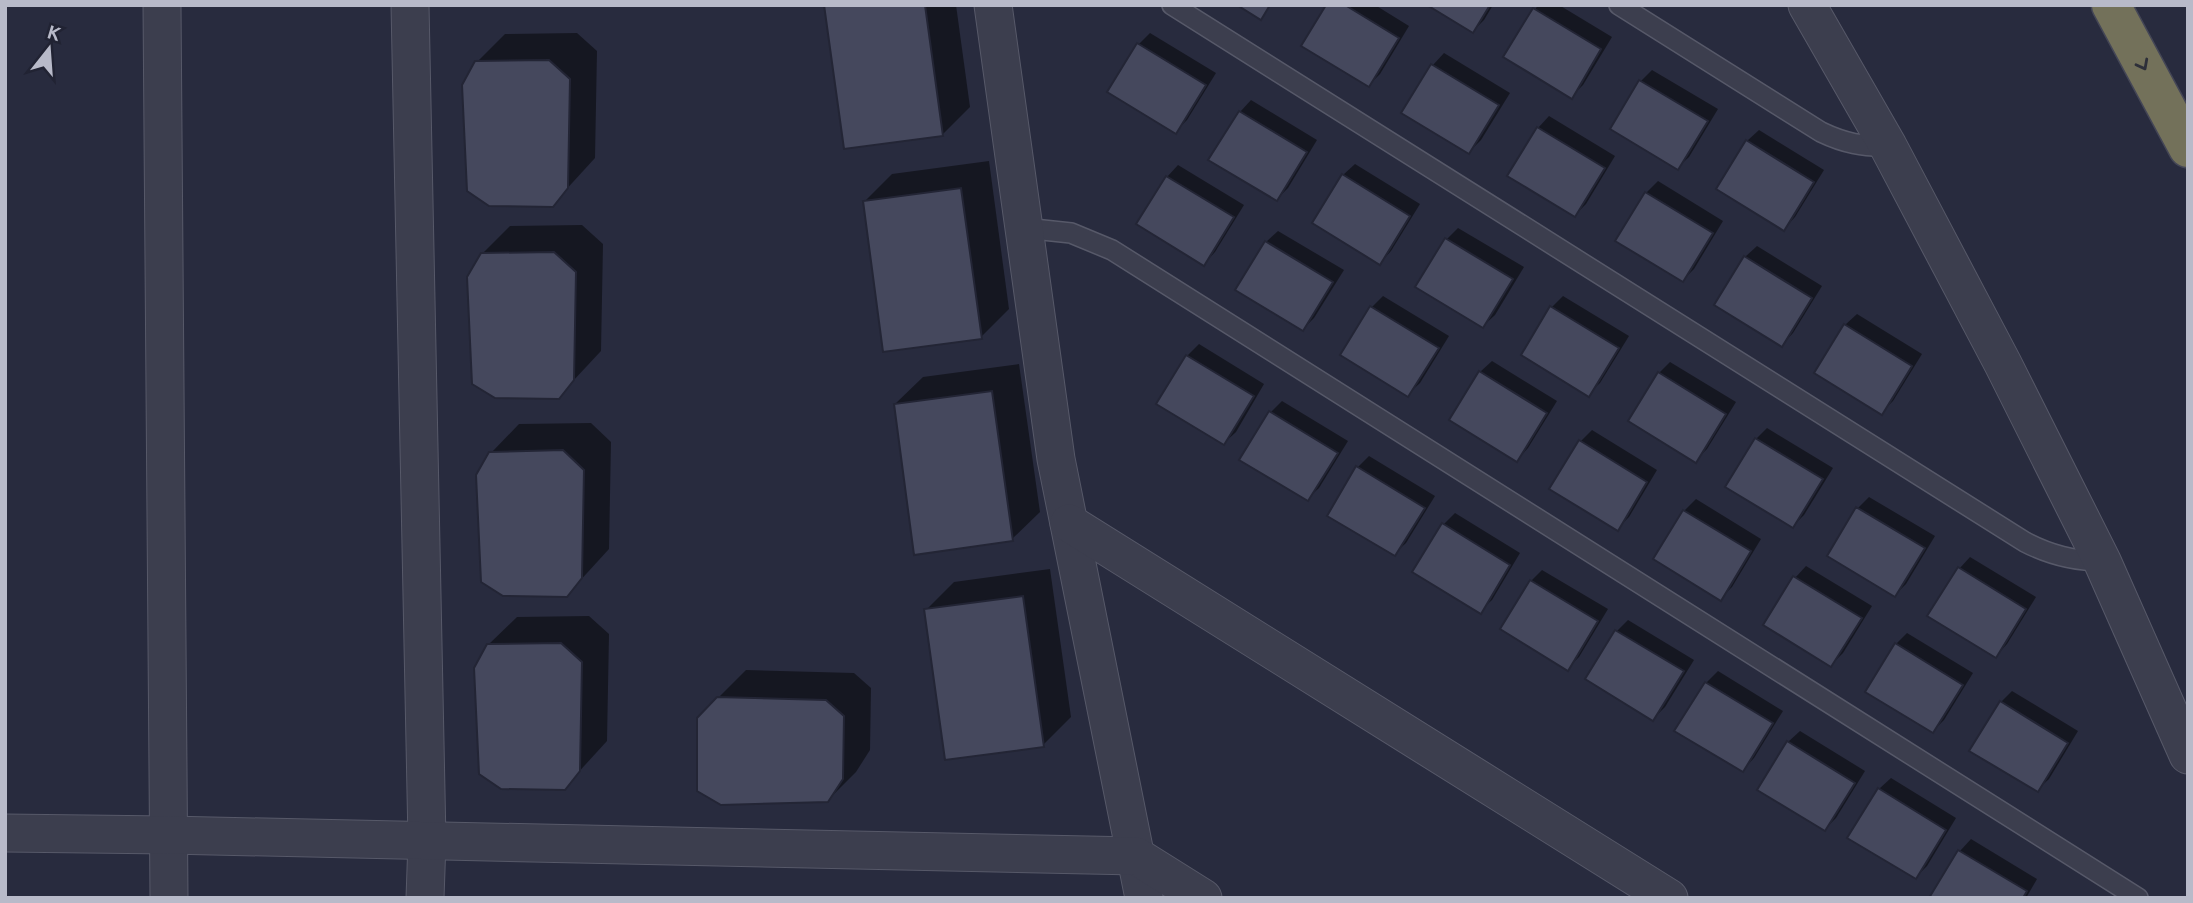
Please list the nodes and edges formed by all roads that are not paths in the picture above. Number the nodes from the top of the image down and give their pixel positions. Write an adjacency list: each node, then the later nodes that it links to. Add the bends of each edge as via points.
1 (162, 5): 15 (street)
2 (410, 5): 16 (street)
3 (993, 5): 10 (street)
4 (1172, 5): 12 (lane, via 2025,542 2067,558)
5 (1619, 5): 8 (lane, via 1838,141)
6 (1807, 5): 8 (street)
7 (2111, 5): 9 (highway, one-way to 9)
8 (1888, 146): 12 (street)
9 (2188, 148)
10 (1024, 228): 11 (street); 23 (lane, via 1071,233 1112,250)
11 (1069, 523): 17 (street); 22 (street)
12 (2102, 561): 13 (street)
13 (2188, 755)
14 (5, 834): 15 (street)
15 (169, 835): 16 (street); 18 (street)
16 (427, 841): 17 (street); 19 (street)
17 (1136, 856): 20 (street); 21 (street)
18 (169, 898)
19 (425, 898)
20 (1144, 898)
21 (1203, 898)
22 (1669, 898)
23 (2138, 898)

